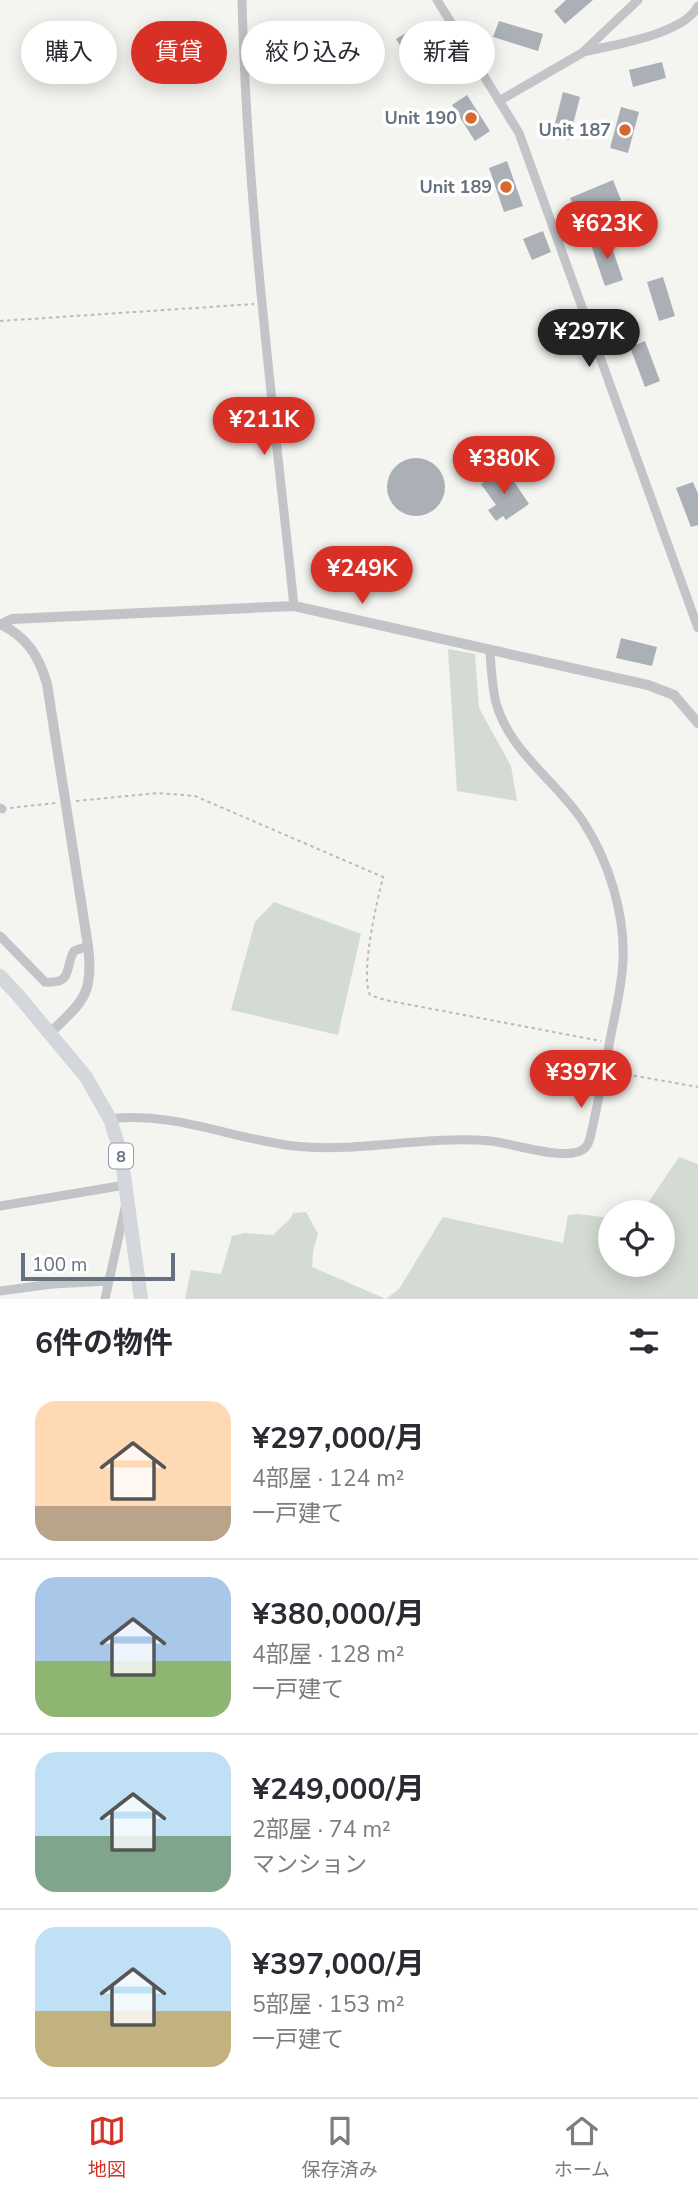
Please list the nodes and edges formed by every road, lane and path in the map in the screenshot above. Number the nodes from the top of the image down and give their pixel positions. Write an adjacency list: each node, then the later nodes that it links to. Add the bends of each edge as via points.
1 (242, 0): 7 (street, via 244,94)
2 (437, 0): 6 (street)
3 (638, 0): 5 (street)
4 (698, 6): 5 (street, via 683,21 653,34)
5 (582, 53): 6 (street)
6 (499, 101): 11 (street, via 519,133)
7 (263, 304): 8 (path); 9 (street)
8 (0, 321)
9 (294, 606): 10 (street, via 12,618); 12 (street)
10 (1, 624): 14 (street, via 32,647 42,664)
11 (698, 628)
12 (490, 650): 13 (street, via 648,685 674,695); 20 (street, via 497,705 508,730 584,823 609,875 623,958)
13 (696, 718)
14 (67, 802): 15 (path); 17 (street); 20 (path, via 158,793 195,796 383,877 372,931 366,986 370,995)
15 (1, 808)
16 (0, 936): 17 (street, via 45,982 64,979 74,951)
17 (89, 946): 19 (street, via 87,991)
18 (0, 976): 19 (main road, 8)
19 (50, 1033): 23 (main road, 8, via 86,1077)
20 (609, 1042): 21 (street)
21 (605, 1071): 22 (path); 23 (street, via 592,1134 577,1153 481,1141 296,1146 187,1122)
22 (698, 1087)
23 (110, 1119): 24 (main road, 8)
24 (126, 1192): 25 (street); 26 (street); 29 (main road, 8)
25 (0, 1206)
26 (109, 1281): 27 (street); 28 (street)
27 (0, 1291)
28 (105, 1299)
29 (141, 1299)

